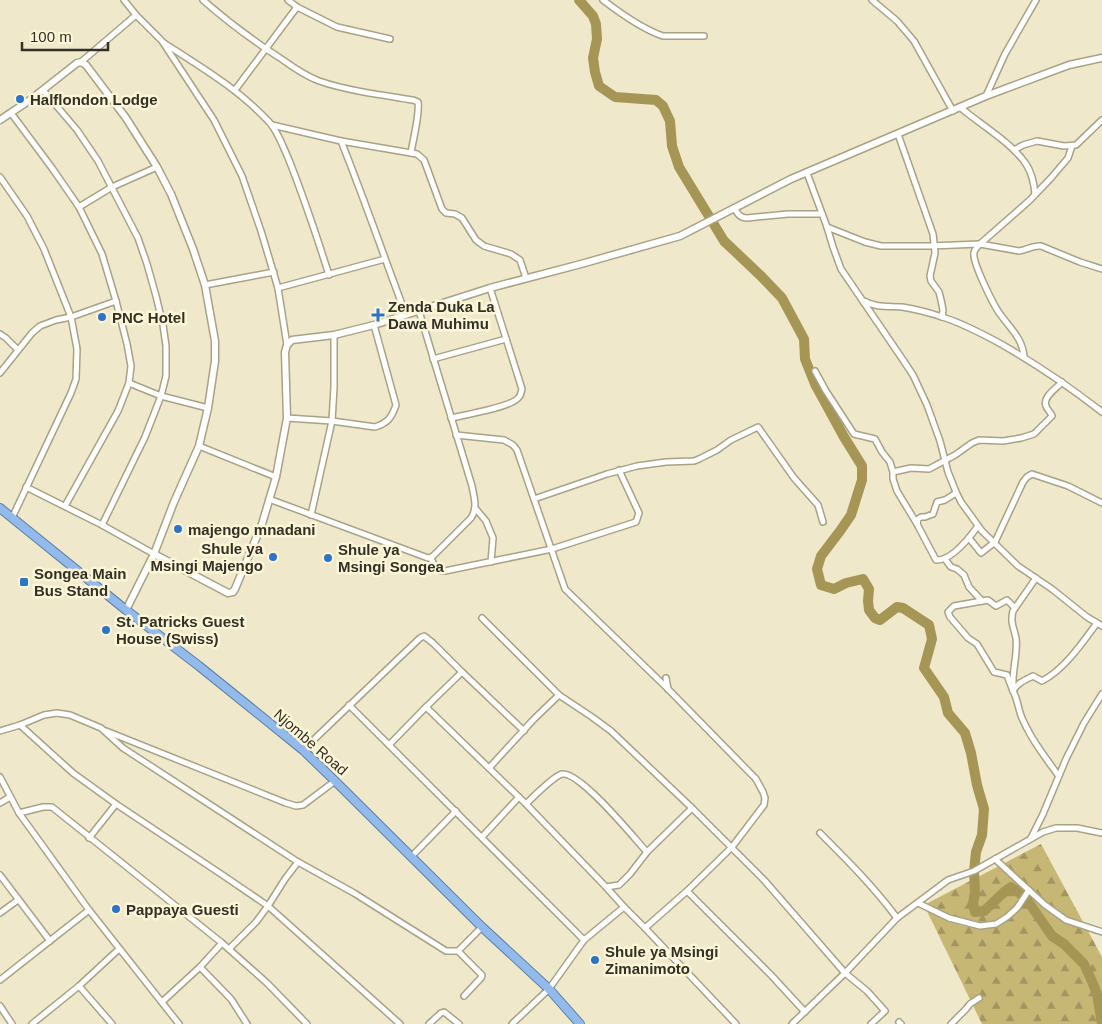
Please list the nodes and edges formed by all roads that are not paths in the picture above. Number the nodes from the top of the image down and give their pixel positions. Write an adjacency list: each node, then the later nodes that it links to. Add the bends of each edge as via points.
1 (124, 0): 8 (street)
2 (203, 0): 12 (street)
3 (288, 0): 7 (street)
4 (603, 0): 9 (street, via 656,34)
5 (872, 0): 19 (street, via 914,41)
6 (1036, 0): 17 (street)
7 (297, 7): 10 (street, via 337,27); 12 (street)
8 (136, 15): 11 (street); 14 (street)
9 (704, 36)
10 (390, 40)
11 (162, 41): 16 (street); 42 (street, via 214,120 242,176)
12 (266, 49): 16 (street); 28 (street, via 318,81 418,102)
13 (1102, 58): 17 (street, via 1069,65)
14 (81, 62): 15 (street); 29 (street, via 111,97)
15 (43, 90): 20 (street); 32 (street, via 77,130)
16 (235, 90): 23 (street)
17 (986, 96): 18 (street)
18 (961, 108): 19 (street); 27 (street)
19 (953, 111): 24 (street)
20 (11, 114): 21 (street); 34 (street)
21 (0, 120)
22 (1102, 120): 26 (street)
23 (272, 125): 25 (street); 43 (street, via 295,175)
24 (898, 134): 30 (street); 39 (street, via 928,218)
25 (341, 141): 28 (street); 40 (street)
26 (1072, 146): 27 (street, via 1038,141); 33 (street, via 1065,162)
27 (1014, 150): 33 (street, via 1032,174)
28 (411, 152): 44 (street, via 424,160 442,209 462,218 476,240 484,246 520,260)
29 (157, 166): 32 (street); 45 (street, via 181,217)
30 (807, 172): 35 (street); 36 (street)
31 (0, 177): 52 (street, via 27,216 44,249)
32 (112, 187): 34 (street); 66 (street, via 138,238 163,325 166,376)
33 (1035, 194): 38 (street)
34 (79, 207): 49 (street, via 102,254)
35 (734, 208): 36 (street, via 747,218); 44 (street, via 680,236)
36 (822, 214): 37 (street)
37 (827, 227): 39 (street, via 881,246); 48 (street, via 841,269)
38 (980, 244): 39 (street); 41 (street, via 1019,251 1036,245); 60 (street, via 974,254 978,268 999,313 1021,344)
39 (934, 246): 53 (street, via 930,276 941,300)
40 (384, 259): 43 (street); 51 (street)
41 (1102, 268)
42 (274, 272): 45 (street); 46 (street)
43 (328, 276): 46 (street)
44 (526, 278): 47 (street)
45 (205, 285): 67 (street, via 215,342)
46 (278, 288): 58 (street)
47 (490, 288): 50 (street); 57 (street)
48 (862, 300): 53 (street, via 875,306 902,307); 74 (street, via 913,375)
49 (116, 301): 52 (street); 65 (street, via 131,366)
50 (419, 311): 51 (street); 61 (street)
51 (406, 315): 54 (street)
52 (71, 317): 59 (street, via 40,326); 78 (street, via 77,349 76,380)
53 (942, 317): 60 (street, via 987,336)
54 (374, 326): 56 (street); 71 (street, via 396,405 393,415 375,427)
55 (0, 334): 59 (street)
56 (334, 335): 58 (street, via 292,340); 71 (street)
57 (506, 339): 61 (street); 70 (street, via 522,389 519,398 499,408)
58 (287, 345): 69 (street)
59 (18, 350): 63 (street)
60 (1024, 357): 64 (street)
61 (433, 359): 70 (street)
62 (815, 371): 76 (street, via 854,434 875,439)
63 (0, 373)
64 (1062, 382): 68 (street); 74 (street, via 1045,401 1052,418 1034,434 1003,441 975,441)
65 (129, 383): 66 (street); 83 (street, via 118,411)
66 (162, 396): 67 (street); 90 (street)
67 (208, 408): 73 (street)
68 (1102, 412)
69 (287, 418): 71 (street); 77 (street)
70 (451, 418): 72 (street)
71 (332, 421): 86 (street)
72 (456, 435): 80 (street, via 504,440 513,445); 85 (street)
73 (199, 446): 77 (street); 95 (street)
74 (946, 460): 76 (street, via 929,469); 79 (street)
75 (619, 470): 80 (street); 88 (street, via 694,461 758,427 794,478 818,505); 94 (street, via 639,513 636,522)
76 (893, 472): 89 (street, via 897,492)
77 (276, 477): 81 (street)
78 (26, 487): 83 (street); 87 (street)
79 (956, 493): 89 (street, via 937,502 933,514 921,517); 91 (street)
80 (534, 498): 94 (street)
81 (270, 499): 86 (street); 95 (street, via 233,592 228,593)
82 (1102, 503): 93 (street, via 1068,486 1032,474 1023,482)
83 (65, 506): 90 (street)
84 (0, 508): 87 (highway, Njombe Road)
85 (476, 508): 96 (street, via 471,518); 98 (street, via 493,538)
86 (311, 515): 96 (street)
87 (12, 518): 102 (highway, Njombe Road)
88 (823, 522)
89 (917, 524): 97 (street, via 936,560)
90 (102, 525): 95 (street)
91 (978, 526): 92 (street); 93 (street)
92 (969, 538): 93 (street, via 981,553); 97 (street)
93 (995, 542): 99 (street, via 1018,566)
94 (552, 549): 98 (street); 107 (street, via 566,589)
95 (154, 554): 102 (street)
96 (430, 558): 98 (street, via 435,568 441,571)
97 (945, 559): 100 (street, via 964,575 969,587)
98 (491, 562)
99 (1036, 578): 101 (street); 104 (street)
100 (982, 601): 101 (street, via 988,600 996,606 1007,600); 108 (street, via 954,606 948,612 968,638 977,644 994,672 1007,675)
101 (1015, 608): 108 (street, via 1011,616 1017,650)
102 (126, 610): 118 (highway, Njombe Road)
103 (482, 618): 110 (street)
104 (1099, 624): 108 (street, via 1053,674 1042,682 1033,676 1015,686)
105 (462, 672): 111 (street, via 424,636); 112 (street); 116 (street)
106 (666, 678): 107 (street)
107 (668, 689): 136 (street, via 756,779 763,792 764,805)
108 (1013, 691): 120 (street, via 1035,744)
109 (1102, 694): 120 (street)
110 (559, 695): 116 (street); 128 (street, via 611,731)
111 (349, 706): 117 (street); 118 (street)
112 (426, 707): 117 (street); 119 (street)
113 (20, 725): 114 (street, via 57,713); 115 (street); 126 (street, via 73,773)
114 (101, 728): 122 (street, via 296,806 303,805); 140 (street, via 123,748)
115 (0, 731)
116 (524, 731): 119 (street)
117 (389, 745): 129 (street)
118 (303, 750): 122 (highway, Njombe Road)
119 (489, 768): 124 (street)
120 (1058, 775): 135 (street)
121 (0, 776): 123 (street)
122 (335, 781): 138 (highway, Njombe Road)
123 (10, 796): 125 (street); 130 (street)
124 (519, 797): 127 (street); 133 (street)
125 (0, 803)
126 (116, 804): 134 (street); 147 (street)
127 (526, 804): 137 (street, via 559,776 570,775 587,788); 142 (street)
128 (692, 808): 136 (street); 137 (street)
129 (456, 811): 133 (street); 138 (street)
130 (19, 813): 134 (street, via 52,807); 149 (street)
131 (820, 833): 151 (street, via 869,883)
132 (1102, 833): 135 (street, via 1056,828)
133 (482, 837): 155 (street)
134 (89, 838): 157 (street)
135 (1031, 838): 139 (street)
136 (732, 848): 144 (street); 162 (street)
137 (647, 852): 142 (street, via 618,885)
138 (411, 857): 152 (highway, Njombe Road)
139 (995, 859): 143 (street); 146 (street, via 948,880)
140 (298, 862): 147 (street); 160 (street, via 442,948)
141 (0, 875): 145 (street)
142 (606, 887): 148 (street)
143 (1029, 890): 146 (street, via 1007,917 996,924 980,926 949,918); 154 (street, via 1066,920)
144 (687, 891): 153 (street); 170 (street)
145 (18, 900): 150 (street); 156 (street)
146 (918, 903): 151 (street)
147 (268, 906): 159 (street); 177 (street)
148 (624, 907): 153 (street); 155 (street)
149 (89, 910): 156 (street); 158 (street)
150 (0, 913)
151 (897, 918): 162 (street)
152 (482, 927): 160 (street); 165 (highway, Njombe Road)
153 (645, 928): 182 (street)
154 (1102, 932)
155 (584, 940): 165 (street)
156 (50, 941): 163 (street)
157 (222, 943): 159 (street); 161 (street)
158 (119, 948): 164 (street); 168 (street)
159 (229, 949): 176 (street)
160 (458, 951): 166 (street, via 482,975)
161 (200, 967): 168 (street); 175 (street, via 231,999)
162 (845, 973): 170 (street); 184 (street, via 885,1010)
163 (0, 980)
164 (80, 986): 172 (street); 173 (street)
165 (549, 990): 180 (street); 181 (highway, Njombe Road)
166 (464, 996)
167 (980, 998): 185 (street)
168 (162, 1002): 174 (street)
169 (0, 1006): 171 (street)
170 (806, 1012): 183 (street)
171 (12, 1024)
172 (32, 1024)
173 (112, 1024)
174 (179, 1024)
175 (248, 1024)
176 (307, 1024)
177 (400, 1024)
178 (429, 1024): 179 (street, via 444,1012)
179 (459, 1024)
180 (512, 1024)
181 (580, 1024)
182 (736, 1024)
183 (792, 1024)
184 (872, 1024)
185 (951, 1024)

